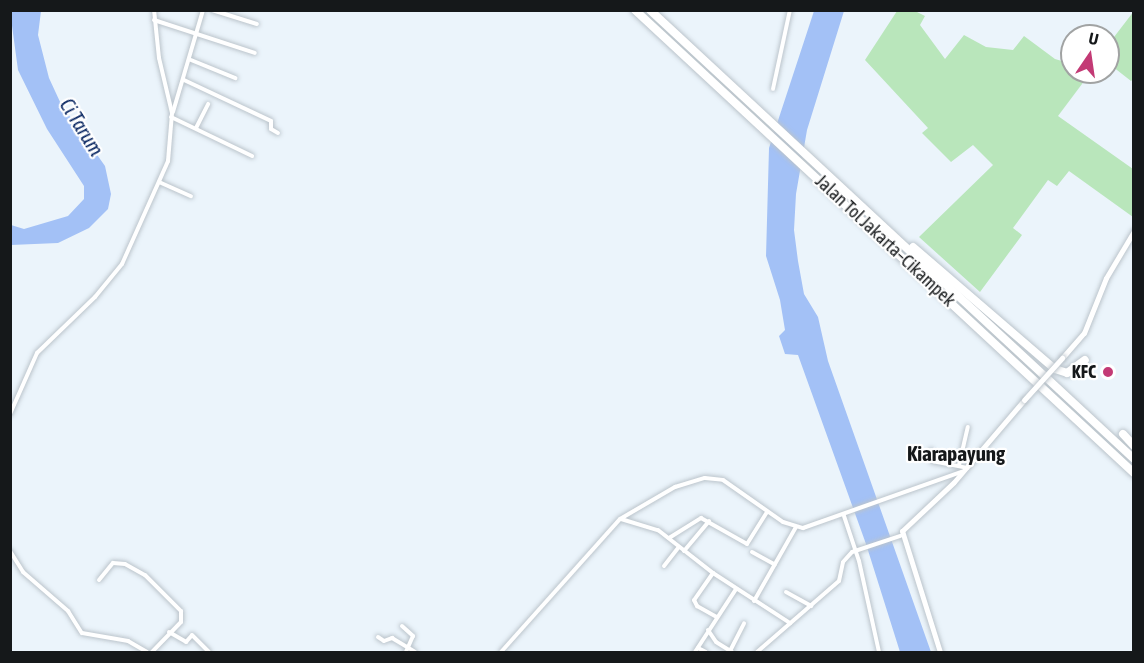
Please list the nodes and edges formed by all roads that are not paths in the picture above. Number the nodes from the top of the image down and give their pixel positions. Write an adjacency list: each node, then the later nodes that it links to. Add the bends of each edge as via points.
1 (154, 10): 7 (street)
2 (203, 10): 9 (street)
3 (212, 10): 8 (street)
4 (635, 10): 33 (highway, Jalan Tol Jakarta–Cikampek)
5 (650, 10): 22 (highway, Jalan Tol Jakarta–Cikampek)
6 (790, 10): 14 (street)
7 (154, 20): 9 (street); 16 (street)
8 (257, 24)
9 (198, 33): 10 (street); 11 (street)
10 (255, 53)
11 (191, 60): 12 (street); 13 (street)
12 (235, 78)
13 (183, 80): 16 (street); 18 (street, via 270,121 271,129)
14 (773, 88)
15 (208, 104): 17 (street)
16 (172, 115): 17 (street); 20 (street, via 168,161)
17 (196, 128): 19 (street)
18 (278, 133)
19 (252, 156)
20 (159, 182): 21 (street); 25 (street, via 122,264 37,353)
21 (191, 196)
22 (870, 213): 24 (highway, via 950,276 1055,369 1067,373); 30 (highway, Jalan Tol Jakarta–Cikampek)
23 (1134, 231): 32 (street, bridge, via 1106,278 1084,333)
24 (1085, 360)
25 (10, 414)
26 (968, 427): 31 (street)
27 (1123, 434): 28 (highway)
28 (1134, 446)
29 (931, 450): 31 (street, via 933,461)
30 (1134, 459)
31 (959, 465): 32 (street)
32 (965, 470): 35 (street); 39 (street)
33 (1134, 473)
34 (767, 512): 36 (street, via 730,483 705,478 665,492); 37 (street, via 747,544); 38 (street)
35 (844, 516): 38 (street, via 807,528); 42 (street)
36 (620, 519): 40 (street, via 658,530); 67 (street)
37 (709, 521): 40 (street, via 690,521); 44 (street)
38 (796, 527): 46 (street)
39 (900, 536): 42 (street); 73 (street)
40 (669, 538): 41 (street)
41 (679, 547): 44 (street); 47 (street)
42 (856, 550): 53 (street, via 843,562 839,581); 72 (street)
43 (10, 551): 64 (street, via 23,572 68,611 82,633 128,641)
44 (684, 551): 48 (street)
45 (752, 552): 46 (street)
46 (775, 565): 52 (street)
47 (664, 566)
48 (713, 573): 50 (street); 54 (street, via 694,600 697,606)
49 (99, 580): 59 (street, via 116,562 145,575 183,616)
50 (736, 589): 52 (street); 54 (street)
51 (786, 592): 53 (street)
52 (754, 601): 56 (street)
53 (811, 606): 56 (street)
54 (717, 617): 58 (street)
55 (744, 623): 69 (street)
56 (790, 623): 61 (street)
57 (402, 626): 62 (street, via 413,636)
58 (708, 630): 63 (street); 69 (street, via 716,642)
59 (169, 632): 64 (street); 65 (street, via 186,642 192,635)
60 (378, 637): 62 (street, via 392,638)
61 (761, 649): 70 (street); 71 (street)
62 (407, 650): 66 (street)
63 (696, 650): 68 (street)
64 (149, 652)
65 (209, 652)
66 (415, 652)
67 (501, 652)
68 (706, 652)
69 (731, 652)
70 (757, 652)
71 (765, 652)
72 (879, 652)
73 (940, 652)

